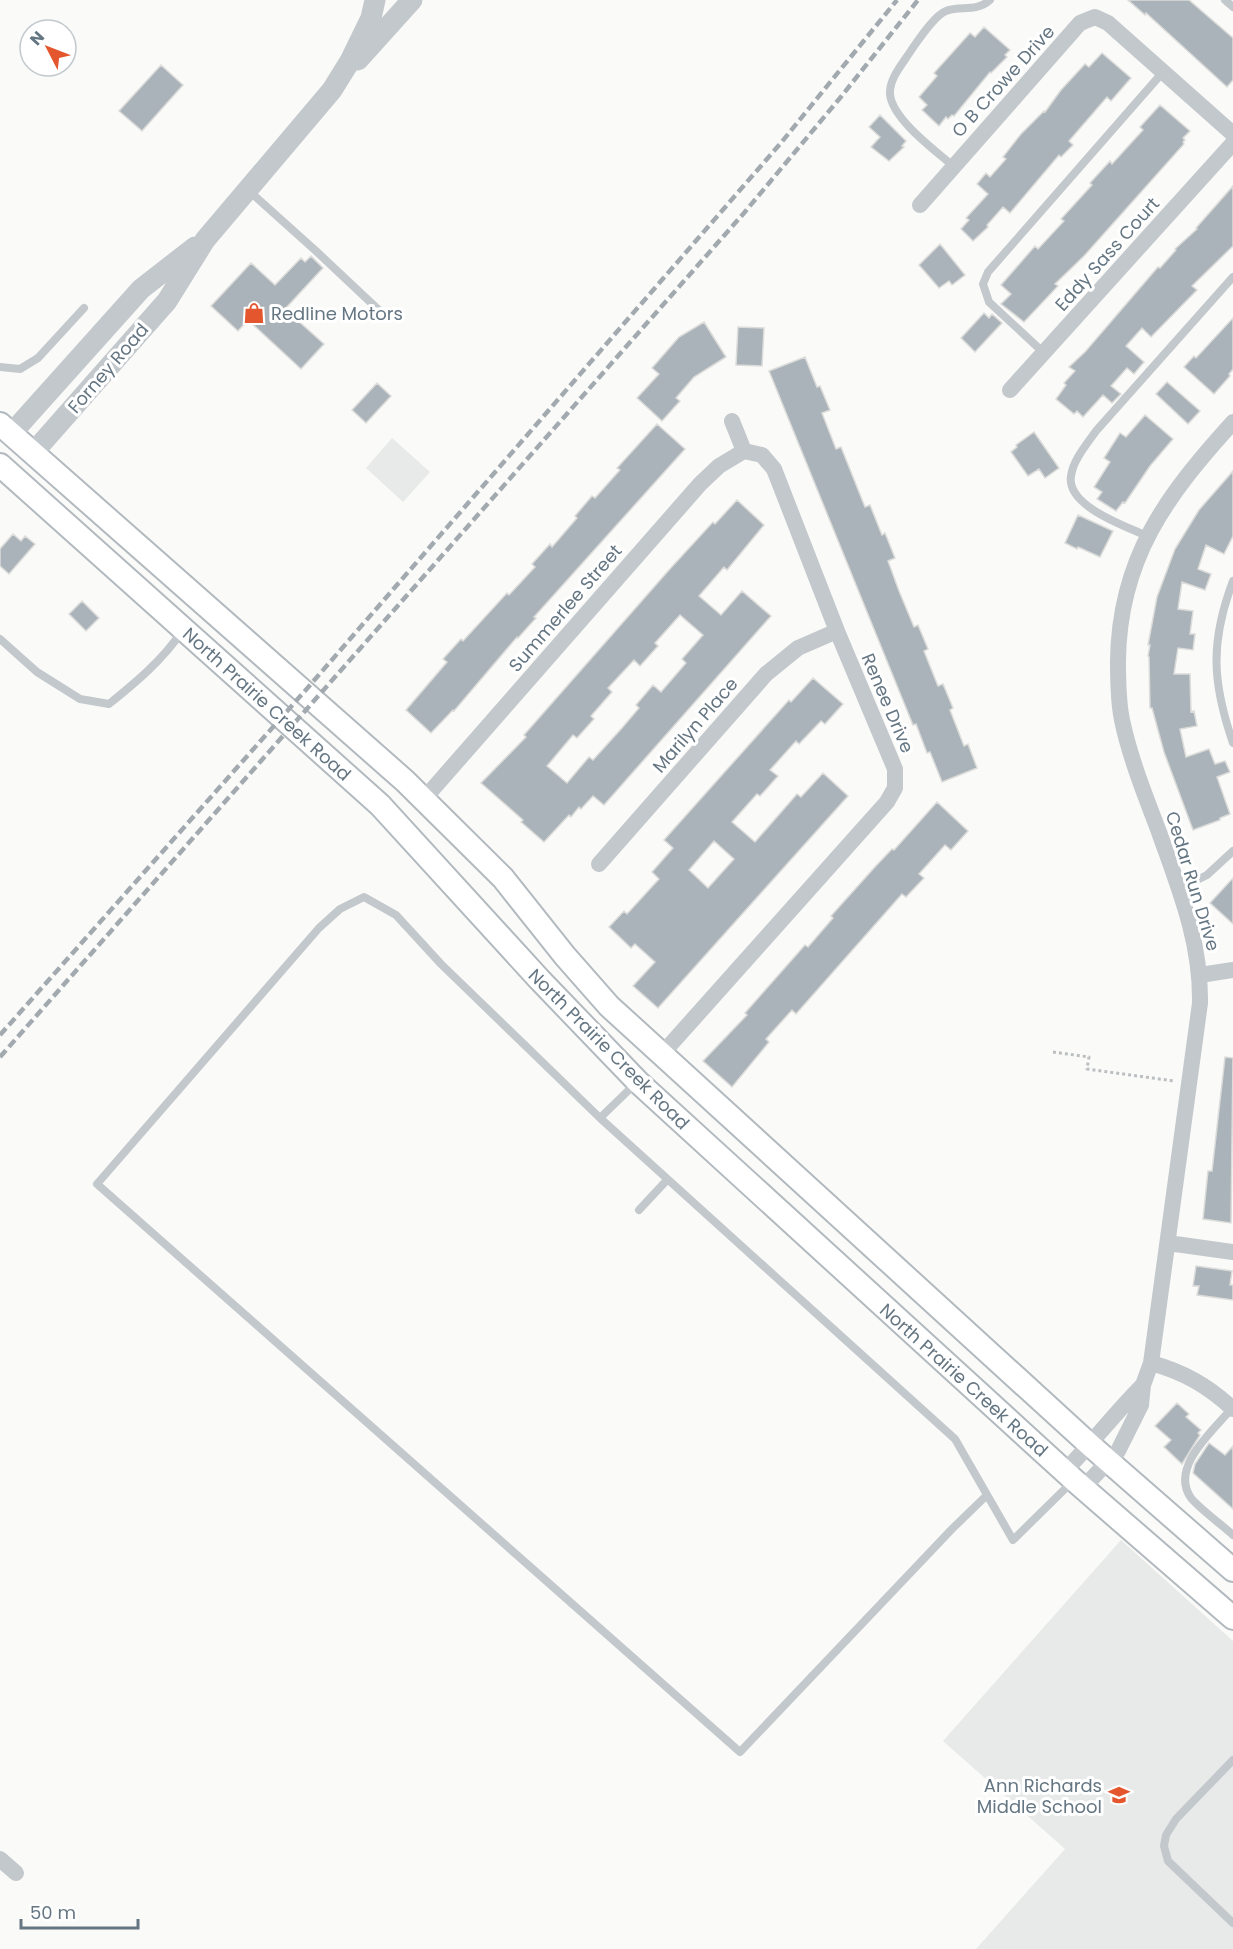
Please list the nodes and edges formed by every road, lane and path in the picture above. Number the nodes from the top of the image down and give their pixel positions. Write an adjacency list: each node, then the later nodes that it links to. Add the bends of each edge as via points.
1 (375, 0): 7 (street, Forney Road, via 350,61)
2 (412, 0): 7 (street, Forney Road)
3 (990, 0): 10 (lane, via 983,5 946,11 920,38 893,78 890,94 894,107)
4 (1225, 0): 5 (lane)
5 (1233, 7)
6 (1163, 72): 8 (street, O B Crowe Drive); 10 (street, O B Crowe Drive, via 1108,23 1095,17 1080,23); 17 (lane, via 988,272 983,284 989,302)
7 (332, 90): 11 (street, Forney Road)
8 (1233, 134)
9 (1233, 143): 17 (street, Eddy Sass Court)
10 (953, 166): 12 (street, O B Crowe Drive)
11 (247, 190): 13 (street, Forney Road); 16 (lane)
12 (920, 205)
13 (205, 240): 22 (street, Forney Road, via 141,289); 22 (street, Forney Road, via 167,301)
14 (1233, 277): 25 (lane, via 1096,431 1070,477 1078,498 1088,507)
15 (84, 308): 18 (lane, via 38,358 20,369)
16 (383, 314)
17 (1044, 353): 19 (street, Eddy Sass Court)
18 (0, 367)
19 (1010, 390)
20 (732, 421): 23 (street)
21 (1233, 422): 25 (street, Cedar Run Drive, via 1196,463)
22 (13, 440): 24 (main road, Forney Road); 27 (main road, North Prairie Creek Road)
23 (744, 451): 29 (street, Renee Drive, via 762,455 774,469); 32 (street, Summerlee Street, via 700,484)
24 (4, 476): 28 (main road, North Prairie Creek Road)
25 (1147, 536): 35 (street, Cedar Run Drive, via 1132,574 1118,644 1121,718)
26 (1233, 580): 31 (lane, via 1221,616 1216,683)
27 (204, 604): 28 (main road); 32 (main road, North Prairie Creek Road)
28 (184, 629): 30 (lane, via 171,648 109,704 80,699 37,672); 41 (main road, North Prairie Creek Road, via 380,805)
29 (837, 630): 34 (street, Marilyn Place, via 798,648 766,674); 39 (street, Renee Drive, via 895,769 895,788 887,802)
30 (0, 639)
31 (1233, 743)
32 (424, 800): 39 (main road, North Prairie Creek Road, via 503,878 609,1005)
33 (1233, 850): 35 (lane, via 1207,874)
34 (599, 864)
35 (1179, 889): 37 (street, Cedar Run Drive, via 1194,937)
36 (1233, 970): 37 (street)
37 (1200, 975): 45 (street, Cedar Run Drive, via 1200,1003)
38 (1053, 1052): 40 (path, via 1089,1057 1087,1069)
39 (662, 1054): 41 (main road); 47 (main road, North Prairie Creek Road)
40 (1161, 1079)
41 (638, 1082): 42 (lane); 48 (main road, North Prairie Creek Road)
42 (600, 1118): 43 (lane); 55 (lane, via 396,915 364,897 340,909 319,928 96,1184 740,1752)
43 (668, 1180): 44 (lane); 55 (lane, via 955,1439)
44 (639, 1210)
45 (1168, 1243): 46 (street); 49 (street, Cedar Run Drive)
46 (1233, 1252)
47 (893, 1266): 48 (main road); 52 (main road, North Prairie Creek Road)
48 (868, 1293): 54 (main road, North Prairie Creek Road)
49 (1151, 1363): 50 (street, Cedar Run Drive); 51 (street, via 1197,1380)
50 (1143, 1385): 52 (street); 53 (street, Cedar Run Drive, via 1141,1406)
51 (1233, 1409): 56 (lane, via 1192,1454 1186,1469 1191,1498)
52 (1090, 1445): 53 (main road, North Prairie Creek Road); 54 (street)
53 (1110, 1461): 54 (street, Cedar Run Drive); 57 (main road, North Prairie Creek Road)
54 (1074, 1480): 55 (lane, via 1013,1540); 58 (main road, North Prairie Creek Road)
55 (987, 1495)
56 (1233, 1535)
57 (1233, 1570)
58 (1233, 1618)
59 (1233, 1760): 62 (lane, via 1176,1820 1164,1846 1168,1861)
60 (0, 1859): 61 (street)
61 (16, 1873)
62 (1233, 1923)

